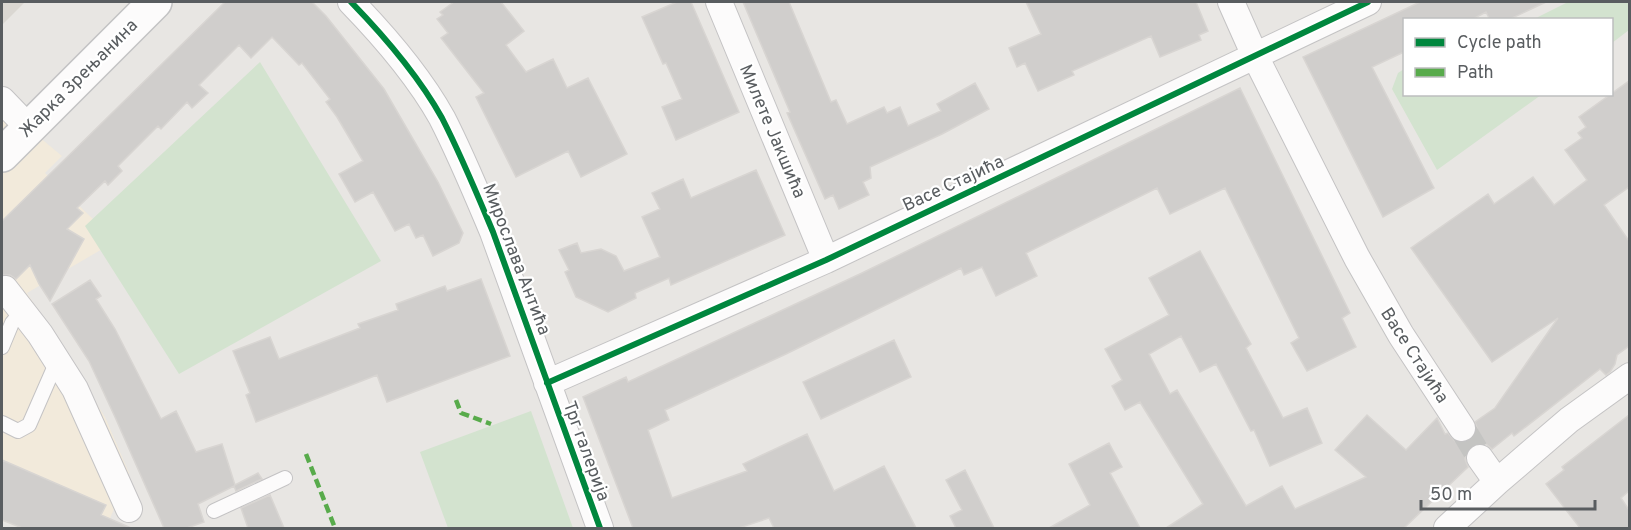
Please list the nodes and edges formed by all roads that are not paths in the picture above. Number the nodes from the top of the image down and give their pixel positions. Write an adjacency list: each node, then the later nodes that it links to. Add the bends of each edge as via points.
1 (155, 2): 8 (street, Жарка Зрењанина)
2 (351, 2): 16 (street, Мирослава Антића, via 401,58 441,118 493,232)
3 (719, 2): 10 (street, Милете Јакшића)
4 (1231, 2): 6 (street)
5 (1368, 2): 6 (street, Васе Стајића)
6 (1255, 56): 10 (street, Васе Стајића); 18 (street, Васе Стајића, via 1380,301)
7 (2, 100): 8 (street)
8 (29, 128): 9 (street, Жарка Зрењанина)
9 (2, 155)
10 (826, 260): 16 (street, Васе Стајића)
11 (5, 289): 12 (street)
12 (22, 310): 13 (lane); 14 (street)
13 (2, 347)
14 (57, 361): 17 (lane, via 29,425 18,431); 22 (street, via 75,389)
15 (1629, 376): 21 (street, via 1569,420)
16 (547, 383): 24 (street, Трг галерија)
17 (2, 423)
18 (1462, 428)
19 (1480, 458): 21 (street)
20 (285, 478): 23 (lane)
21 (1497, 482): 25 (street)
22 (129, 509)
23 (214, 511)
24 (600, 528)
25 (1447, 528)

